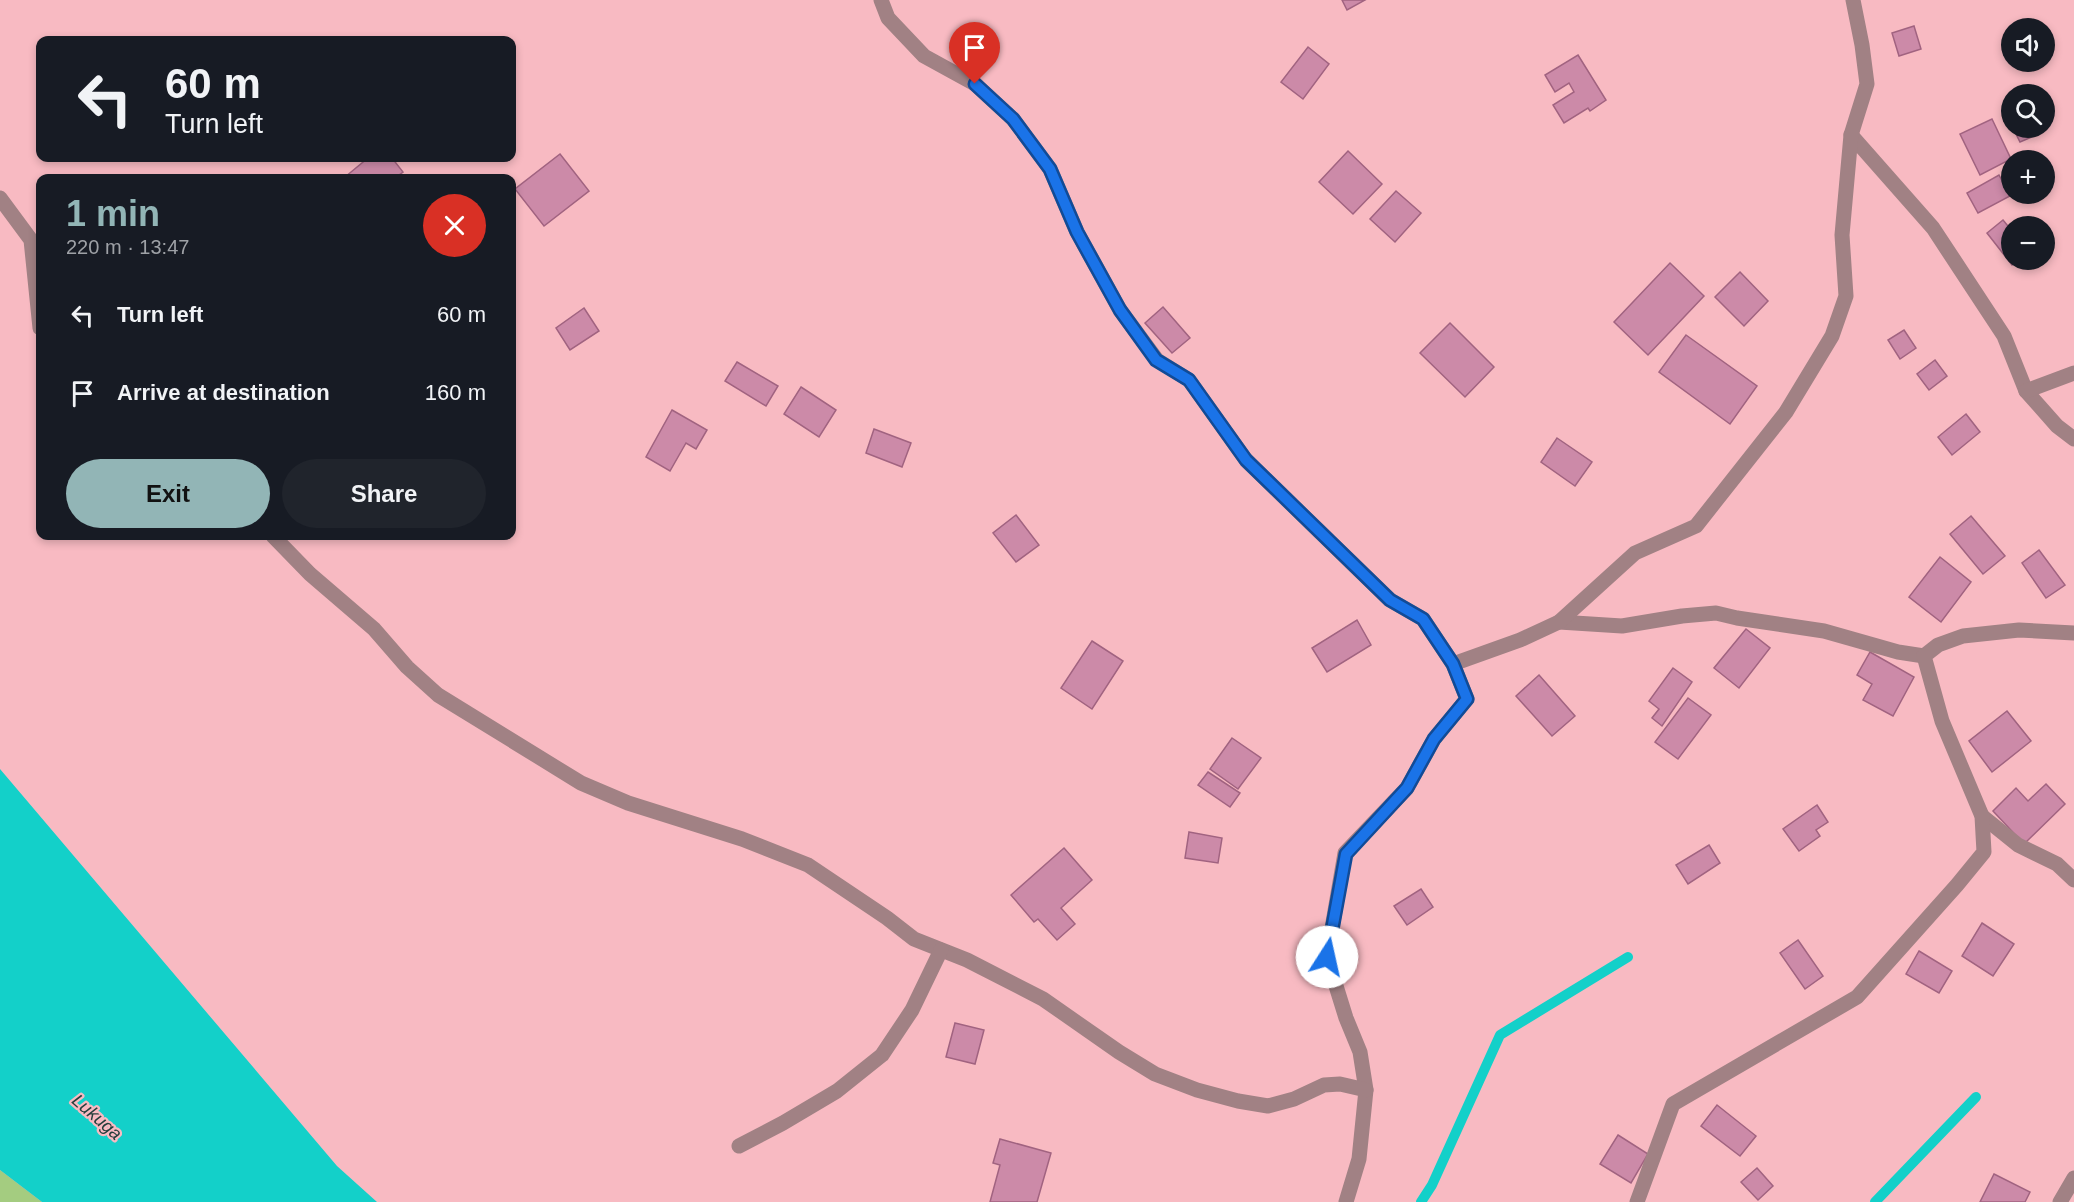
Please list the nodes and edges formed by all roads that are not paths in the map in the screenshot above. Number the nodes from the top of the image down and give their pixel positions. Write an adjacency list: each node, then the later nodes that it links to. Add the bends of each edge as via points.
1 (881, 0): 13 (street, via 888,18 924,56 975,84 1013,119 1050,169 1077,232 1120,310 1156,360 1189,380 1246,460 1390,600 1423,619)
2 (1853, 0): 3 (street, via 1867,84)
3 (1851, 135): 7 (street, via 1933,228 2004,336); 10 (street, via 1842,235 1846,296 1832,336 1785,412 1696,526 1635,553)
4 (0, 198): 5 (street, via 31,240)
5 (36, 289)
6 (2074, 373): 7 (street)
7 (2026, 391): 8 (street)
8 (2074, 439)
9 (277, 540): 16 (street, via 374,629 438,695 492,729 581,783 628,803 808,864 914,939)
10 (1559, 622): 12 (street, via 1622,626 1716,613 1824,631); 13 (street)
11 (2074, 633): 12 (street, via 2019,630 1963,636 1938,645)
12 (1924, 657): 14 (street, via 1942,721)
13 (1453, 664): 17 (street, via 1467,699 1434,739 1407,788 1346,854 1327,957 1359,1052)
14 (1982, 816): 15 (street, via 2018,845 2057,864); 21 (street, via 1984,852 1857,997 1673,1104)
15 (2074, 880)
16 (941, 950): 17 (street, via 1043,999 1155,1074 1197,1090 1268,1106 1324,1085); 18 (street, via 912,1010 882,1055 837,1091)
17 (1366, 1090): 20 (street, via 1359,1159)
18 (739, 1146)
19 (2074, 1178): 22 (street)
20 (1346, 1202)
21 (1637, 1202)
22 (2060, 1202)

